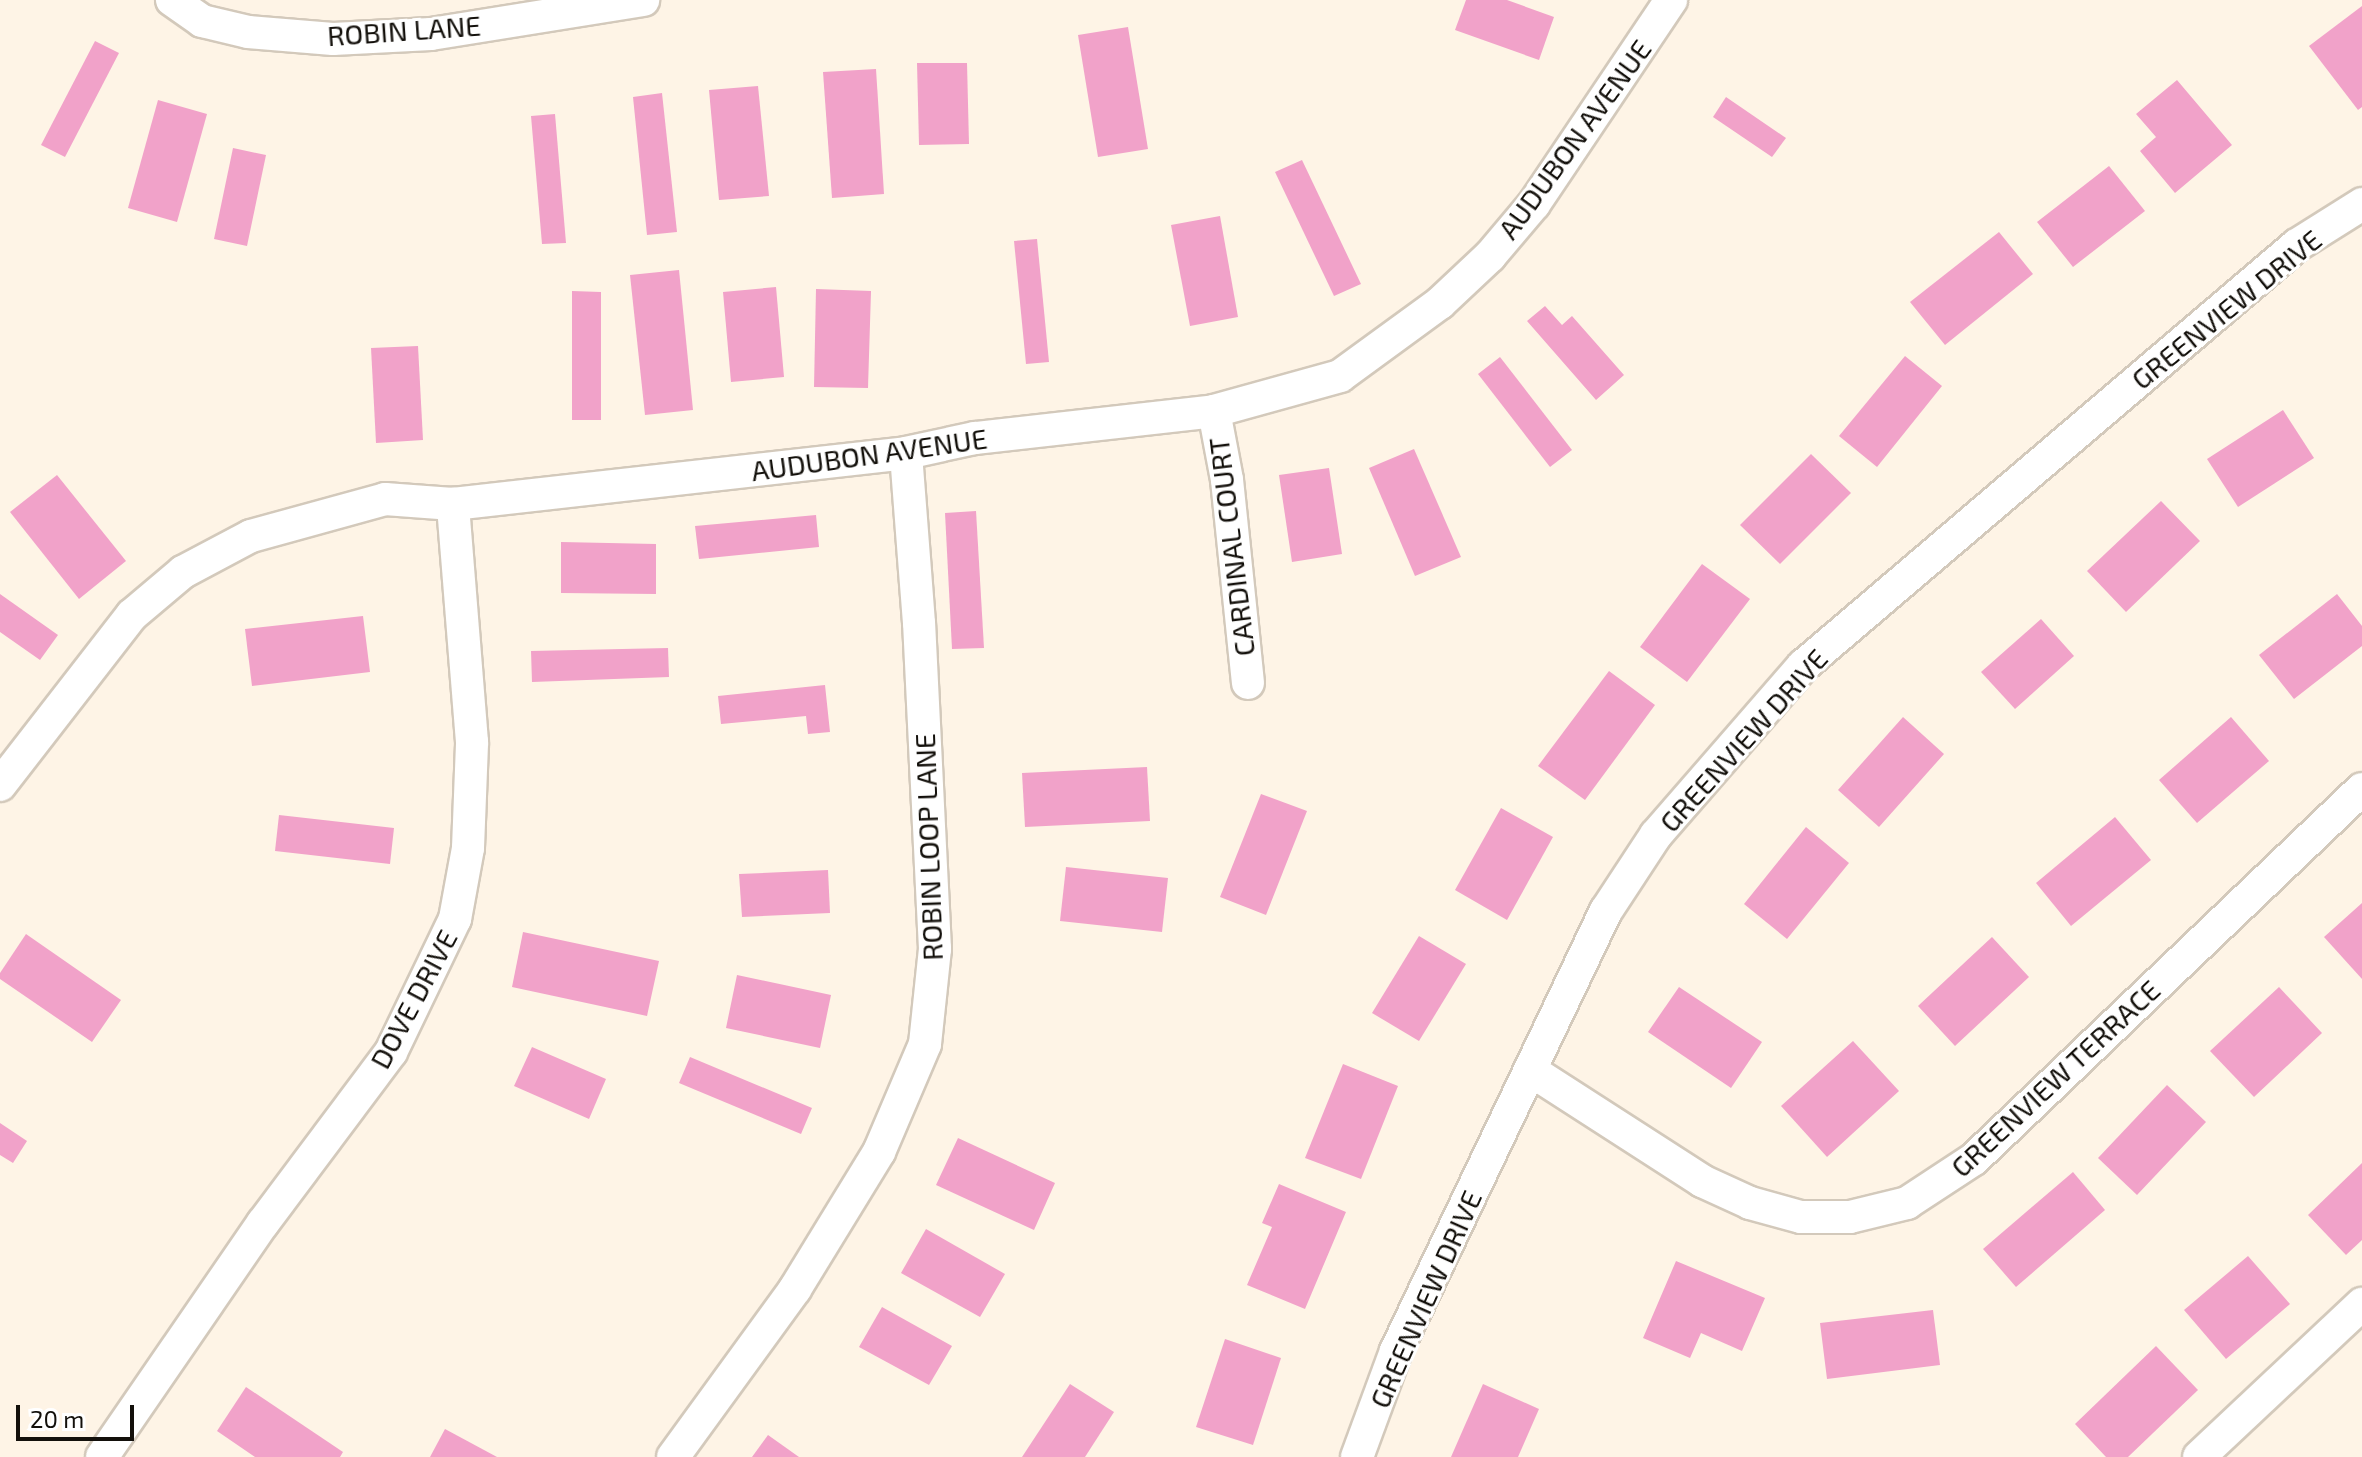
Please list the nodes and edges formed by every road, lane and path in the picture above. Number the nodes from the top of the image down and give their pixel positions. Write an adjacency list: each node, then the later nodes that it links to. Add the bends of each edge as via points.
1 (172, 0): 2 (street, ROBIN LANE, via 202,21 248,32 333,39 431,34)
2 (643, 0)
3 (1671, 0): 5 (street, AUDUBON AVENUE, via 1534,204 1440,303 1340,376)
4 (2362, 204): 11 (street, GREENVIEW DRIVE, via 2297,245 1803,666 1656,835 1606,911)
5 (1214, 411): 6 (street, AUDUBON AVENUE, via 975,438); 8 (street, CARDINAL COURT, via 1227,480)
6 (906, 453): 7 (street, AUDUBON AVENUE); 14 (street, ROBIN LOOP LANE, via 935,949 925,1044 879,1152 795,1289)
7 (453, 504): 9 (street, AUDUBON AVENUE, via 385,499 251,536 183,572 132,615); 13 (street, DOVE DRIVE, via 472,742 468,848 455,919 391,1052 263,1223)
8 (1248, 683)
9 (0, 785)
10 (2362, 789): 11 (street, GREENVIEW TERRACE, via 1974,1159 1907,1203 1850,1217 1801,1217 1750,1203 1702,1181)
11 (1530, 1070): 15 (street, GREENVIEW DRIVE, via 1396,1351)
12 (2362, 1304): 16 (street)
13 (102, 1457)
14 (673, 1457)
15 (1357, 1457)
16 (2199, 1457)

